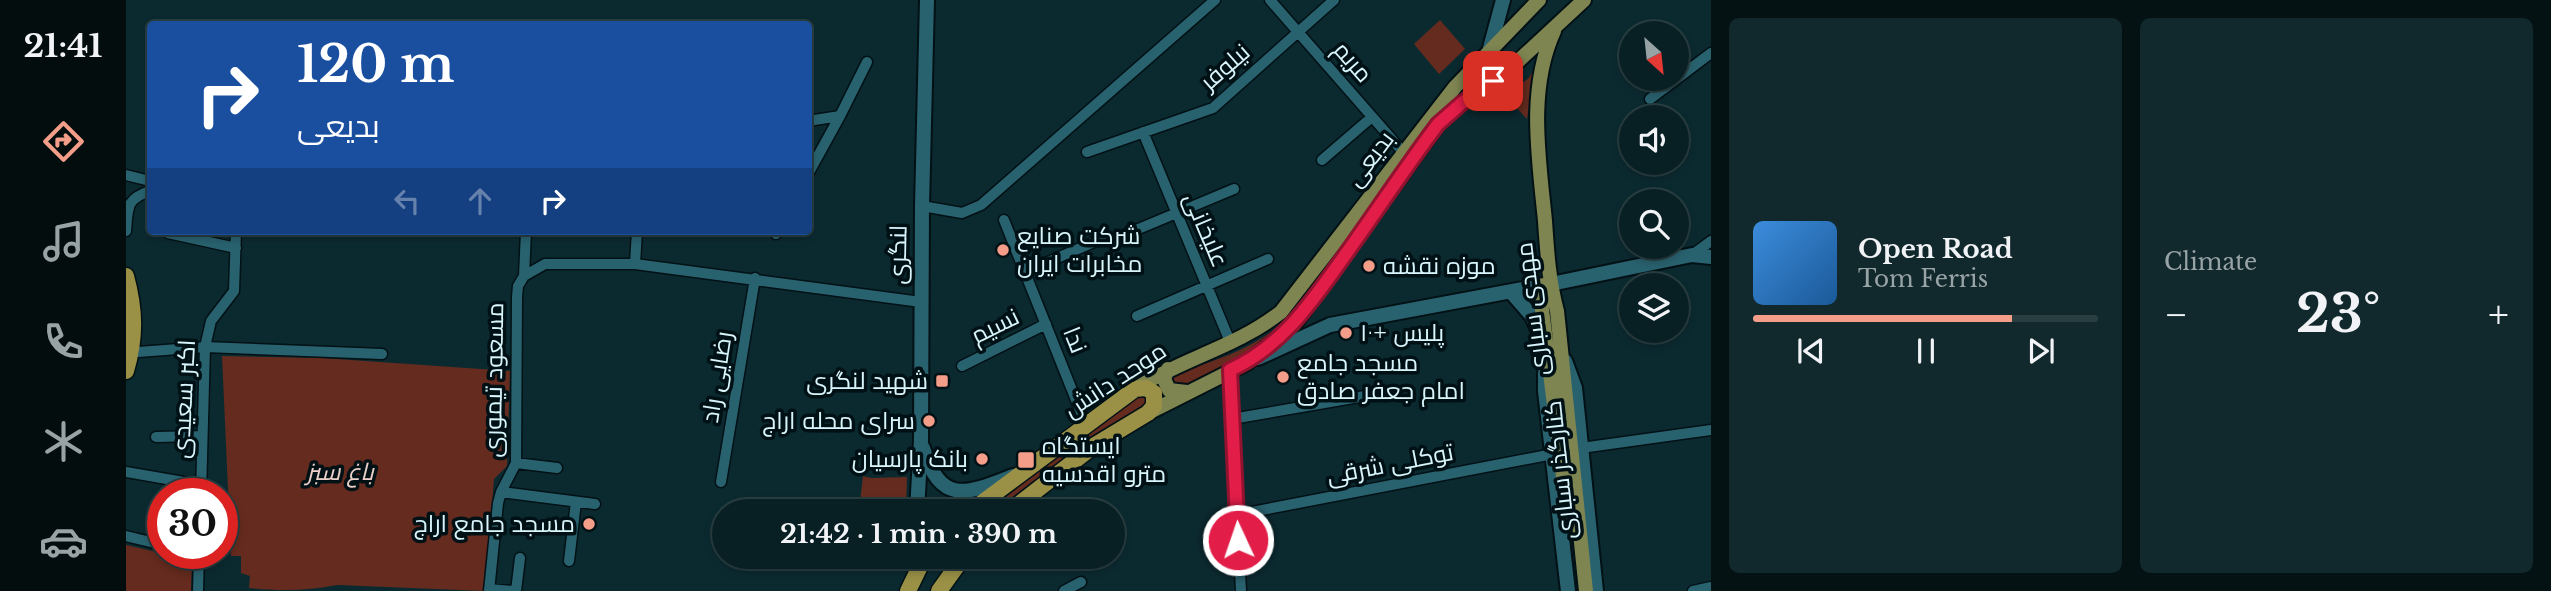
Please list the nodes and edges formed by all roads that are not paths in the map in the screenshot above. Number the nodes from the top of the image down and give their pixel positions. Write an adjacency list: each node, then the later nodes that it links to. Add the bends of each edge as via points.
1 (927, 0): 26 (main road, لنگری)
2 (1215, 0): 26 (street, via 981,205 962,213)
3 (1270, 0): 9 (street, مریم)
4 (1334, 0): 9 (street, نیلوفر)
5 (1503, 0): 10 (main road)
6 (1539, 0): 10 (main road, بدیعی)
7 (1584, 0): 8 (main road, بدیعی)
8 (1558, 23): 47 (main road, مهدی سباری, via 1541,69 1537,113); 58 (main road, بدیعی, via 1513,66 1438,124 1302,316)
9 (1298, 32): 15 (street, مریم); 17 (street, نیلوفر, via 1213,108)
10 (1490, 48): 19 (main road, بدیعی)
11 (1711, 53): 13 (street)
12 (867, 62): 14 (street)
13 (1650, 99)
14 (839, 116): 16 (street); 21 (street)
15 (1372, 117): 19 (street, مریم); 20 (street)
16 (812, 120)
17 (1143, 132): 18 (street, نیلوفر); 27 (street, علیخانی)
18 (1087, 152)
19 (1403, 152): 49 (main road, بدیعی)
20 (1322, 160)
21 (812, 167)
22 (126, 175): 23 (street)
23 (147, 180)
24 (1234, 188): 27 (street)
25 (147, 192): 29 (street, via 134,196 128,205)
26 (922, 206): 50 (main road, لنگری)
27 (1176, 213): 34 (street); 46 (street, علیخانی)
28 (1004, 220): 42 (street, ندا)
29 (126, 231)
30 (177, 235): 37 (street)
31 (236, 235): 37 (street, اکبر سعیدی)
32 (526, 235): 44 (street)
33 (637, 235): 41 (street)
34 (1125, 235)
35 (1101, 239): 42 (street)
36 (1711, 241): 38 (street)
37 (236, 248): 54 (street, اکبر سعیدی, via 234,291 211,320)
38 (1692, 255): 39 (main road, موحد دانش); 47 (main road, موحد دانش)
39 (1711, 257)
40 (1268, 259): 46 (street)
41 (635, 264): 44 (street, مسعود تیموری, via 545,264); 45 (street, مسعود تیموری)
42 (1025, 272): 52 (street, ندا)
43 (126, 276): 62 (highway, via 134,304 134,337)
44 (524, 276): 75 (street, مسعود تیموری, via 517,297)
45 (755, 278): 50 (street, مسعود تیموری); 81 (street, رضایی راد)
46 (1206, 285): 51 (street); 53 (street, علیخانی)
47 (1545, 285): 48 (main road, موحد دانش); 55 (main road, مهدی سباری, via 1557,311)
48 (1511, 292): 55 (main road); 58 (main road, موحد دانش, via 1330,325)
49 (1290, 301): 53 (main road, موحد دانش, via 1269,321)
50 (921, 302): 72 (main road, لنگری)
51 (1137, 316)
52 (1046, 324): 59 (street, نسیم); 68 (street, ندا)
53 (1231, 344): 60 (main road, موحد دانش)
54 (205, 347): 56 (street); 57 (street); 70 (street, اکبر سعیدی)
55 (1553, 347): 73 (main road, کنارگذر سباری, via 1575,388); 74 (main road, کنارگذر سباری, via 1545,391); 108 (main road, مهدی سباری); 109 (main road, مهدی سباری)
56 (138, 352)
57 (382, 354)
58 (1247, 363): 61 (main road, موحد دانش)
59 (962, 366)
60 (1168, 369): 63 (main road, موحد دانش); 64 (main road, via 1164,379 1169,390)
61 (1230, 370): 64 (main road, موحد دانش); 67 (street)
62 (126, 371)
63 (1135, 388): 66 (highway, via 1154,393 1154,406); 68 (highway, موحد دانش)
64 (1187, 392): 66 (main road, موحد دانش)
65 (1388, 392): 67 (street)
66 (1148, 413): 85 (highway, موحد دانش, via 1095,445)
67 (1232, 419): 88 (street)
68 (1086, 425): 78 (highway, موحد دانش)
69 (1711, 430): 73 (street)
70 (202, 436): 71 (street); 80 (street, اکبر سعیدی)
71 (156, 437)
72 (921, 440): 78 (main road, via 931,468 954,491 975,491); 83 (main road, لنگری)
73 (1581, 448): 110 (main road, کنارگذر سباری)
74 (1553, 454): 88 (street, توکلی شرقی); 107 (main road, کنارگذر سباری)
75 (516, 463): 76 (street); 82 (street, مسعود تیموری)
76 (557, 468)
77 (126, 472): 79 (street)
78 (1020, 473): 84 (highway, موحد دانش)
79 (152, 478)
80 (201, 478)
81 (721, 482)
82 (501, 492): 86 (street); 100 (street, مسعود تیموری)
83 (919, 499)
84 (986, 499)
85 (1025, 499)
86 (576, 502): 87 (street); 92 (street)
87 (594, 504)
88 (1236, 515): 106 (street)
89 (126, 536): 90 (street)
90 (147, 541)
91 (520, 558): 102 (street)
92 (569, 561)
93 (199, 569): 101 (street)
94 (915, 569): 97 (main road)
95 (918, 569): 97 (highway)
96 (955, 569): 104 (highway)
97 (915, 574): 103 (highway)
98 (1081, 582): 105 (street)
99 (1711, 587): 111 (street)
100 (489, 590): 102 (street)
101 (198, 591)
102 (515, 591)
103 (908, 591)
104 (939, 591)
105 (1064, 591)
106 (1241, 591)
107 (1569, 591)
108 (1578, 591)
109 (1586, 591)
110 (1596, 591)
111 (1693, 591)

